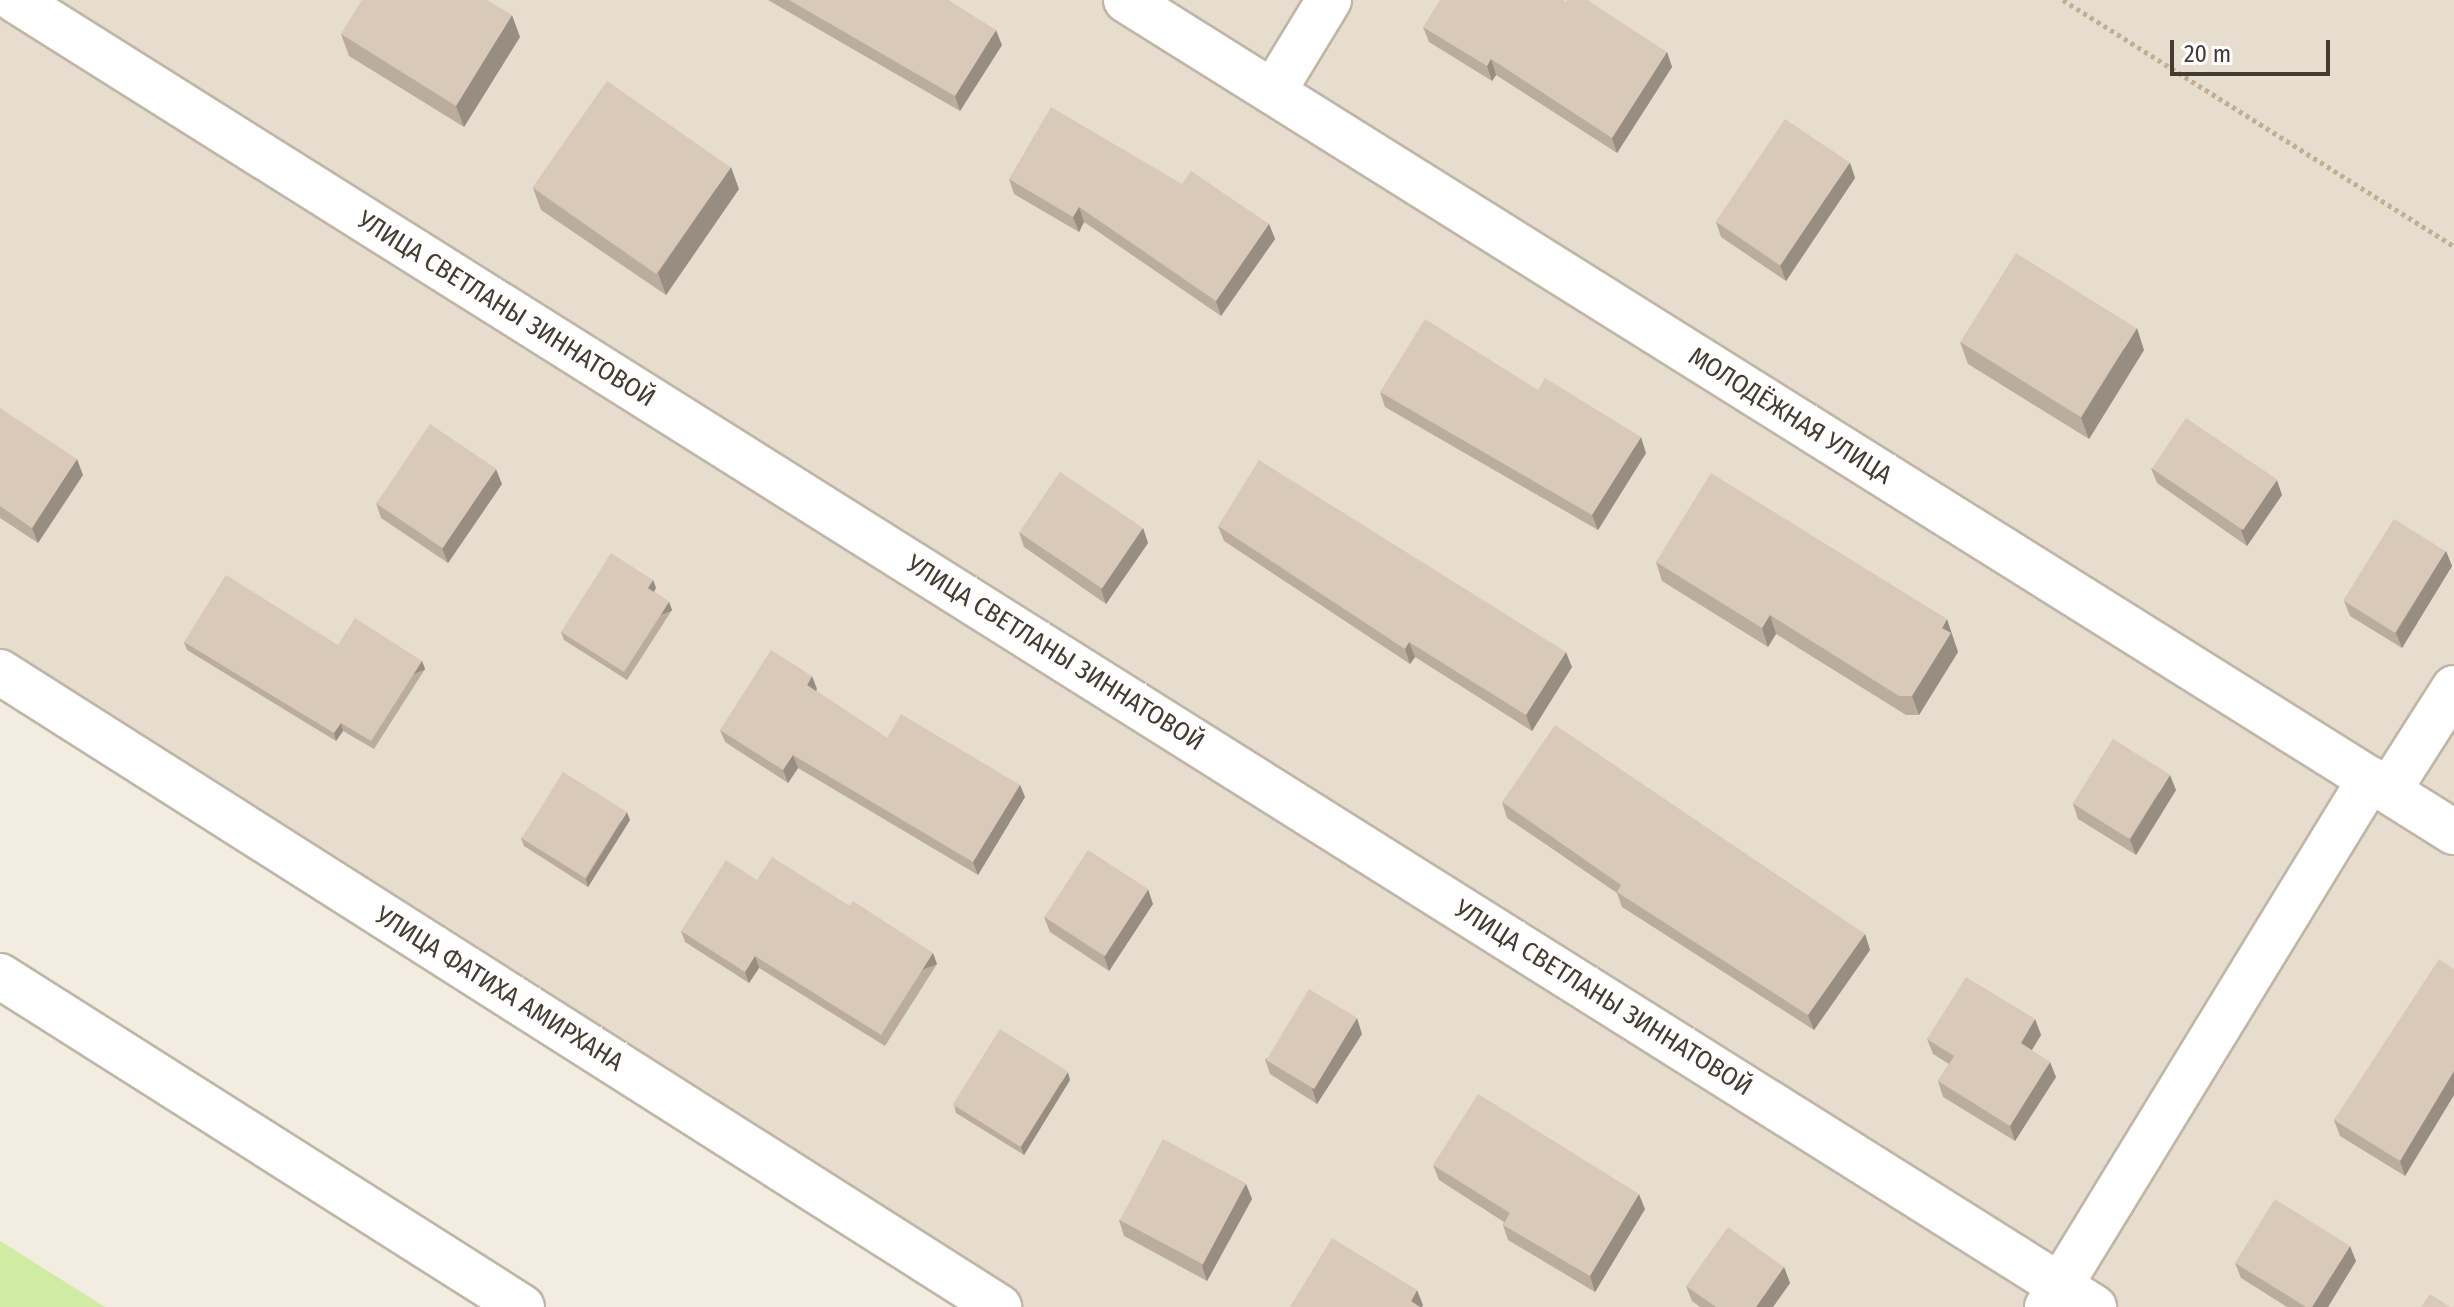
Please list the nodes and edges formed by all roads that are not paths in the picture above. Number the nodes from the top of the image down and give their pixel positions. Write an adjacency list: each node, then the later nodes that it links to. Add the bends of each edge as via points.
1 (15, 0): 10 (street, УЛИЦА СВЕТЛАНЫ ЗИННАТОВОЙ)
2 (1126, 0): 4 (street, МОЛОДЁЖНАЯ УЛИЦА)
3 (1329, 0): 4 (street)
4 (1273, 92): 7 (street, МОЛОДЁЖНАЯ УЛИЦА)
5 (0, 672): 12 (street, УЛИЦА ФАТИХА АМИРХАНА)
6 (2454, 688): 7 (street)
7 (2380, 784): 8 (street, МОЛОДЁЖНАЯ УЛИЦА); 10 (street)
8 (2454, 832)
9 (0, 976): 11 (street)
10 (2068, 1300)
11 (522, 1307)
12 (999, 1307)

